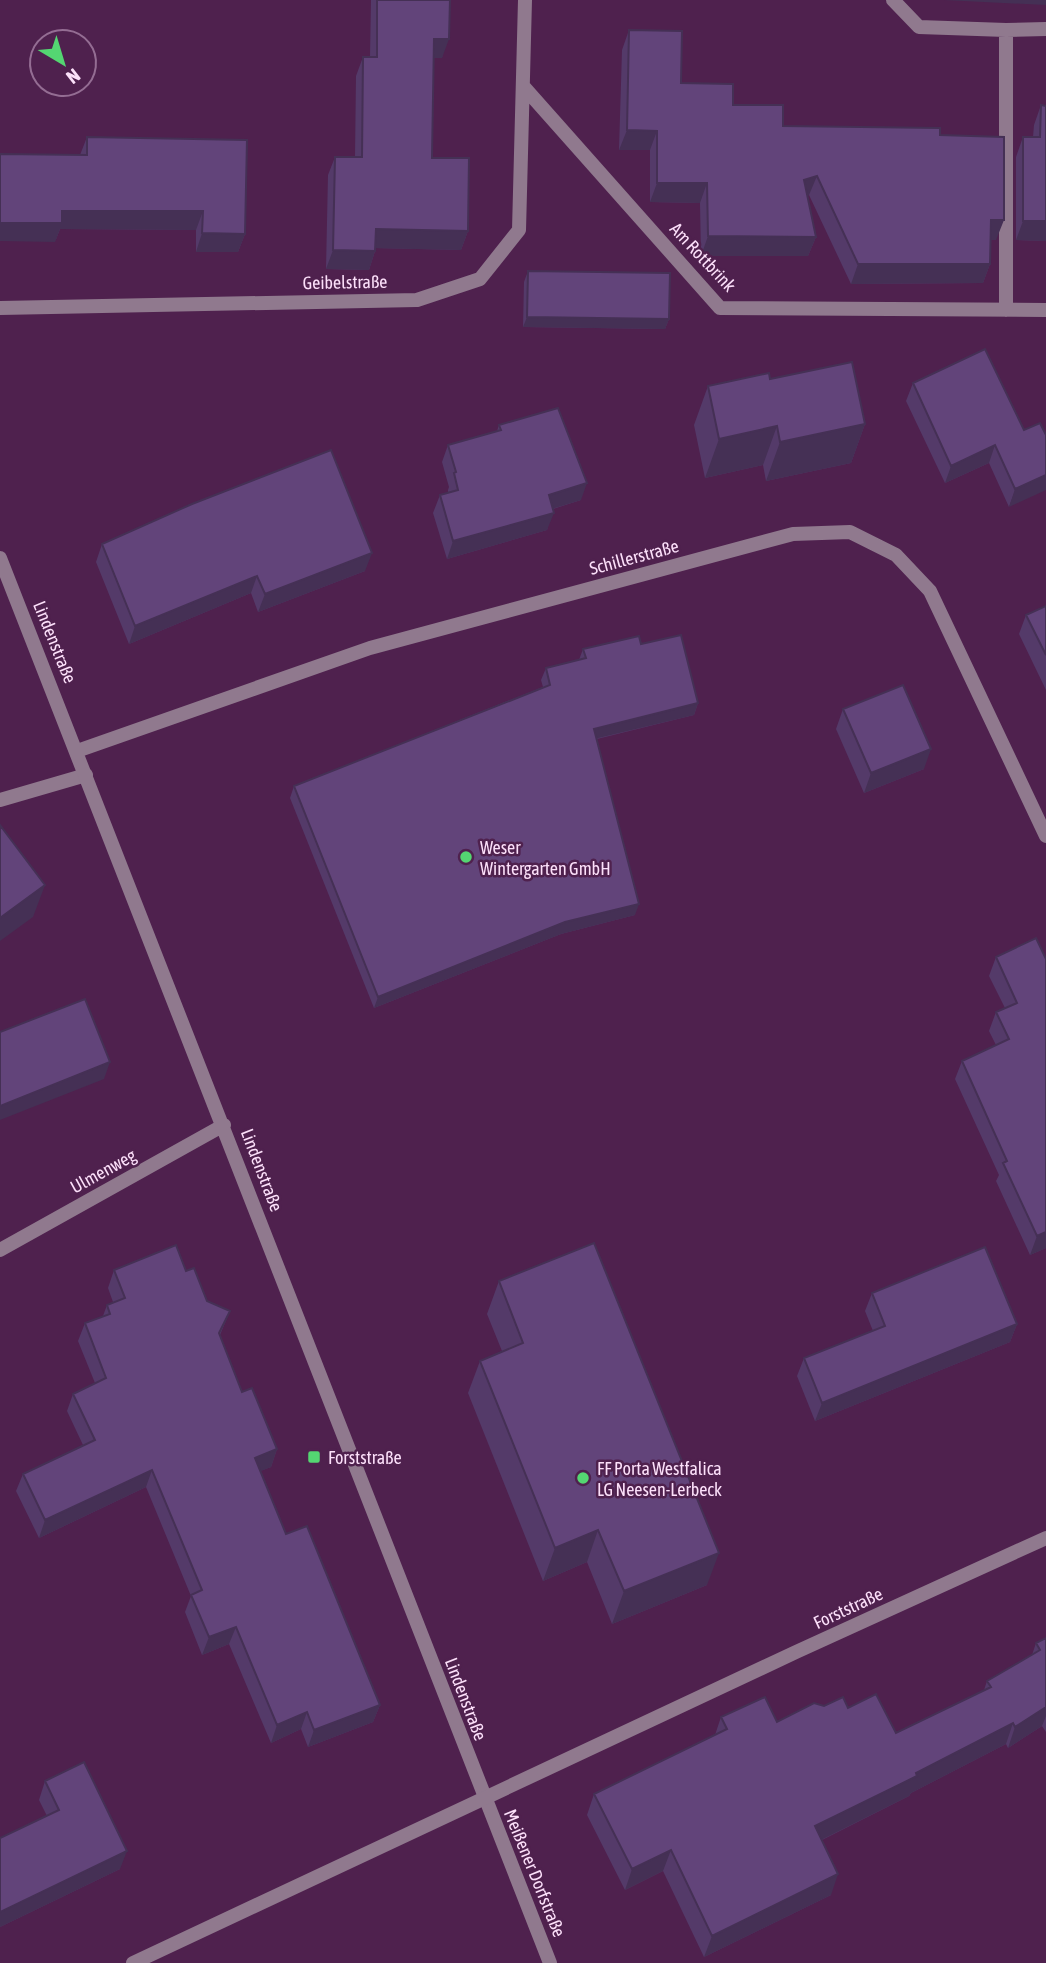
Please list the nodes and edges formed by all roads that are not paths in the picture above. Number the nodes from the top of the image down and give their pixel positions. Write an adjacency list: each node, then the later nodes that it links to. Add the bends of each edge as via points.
1 (525, 0): 5 (street)
2 (893, 0): 4 (street, via 919,27)
3 (1046, 29): 4 (street)
4 (1006, 30): 7 (street)
5 (523, 86): 6 (street, Geibelstraße, via 519,230 480,279 417,300); 7 (street, Am Rottbrink, via 720,308)
6 (0, 308)
7 (1006, 310): 8 (street, Am Rottbrink)
8 (1046, 310)
9 (0, 558): 10 (street, Lindenstraße)
10 (77, 751): 11 (street, Lindenstraße); 13 (street, Schillerstraße, via 370,648 793,534 850,532 895,555 930,591)
11 (86, 775): 12 (street); 14 (street, Lindenstraße)
12 (0, 800)
13 (1046, 836)
14 (224, 1125): 15 (street, Ulmenweg); 17 (street, Lindenstraße)
15 (0, 1250)
16 (1046, 1538): 17 (street, Forststraße)
17 (484, 1798): 18 (street, Forststraße); 19 (street, Meißener Dorfstraße)
18 (133, 1963)
19 (550, 1963)

